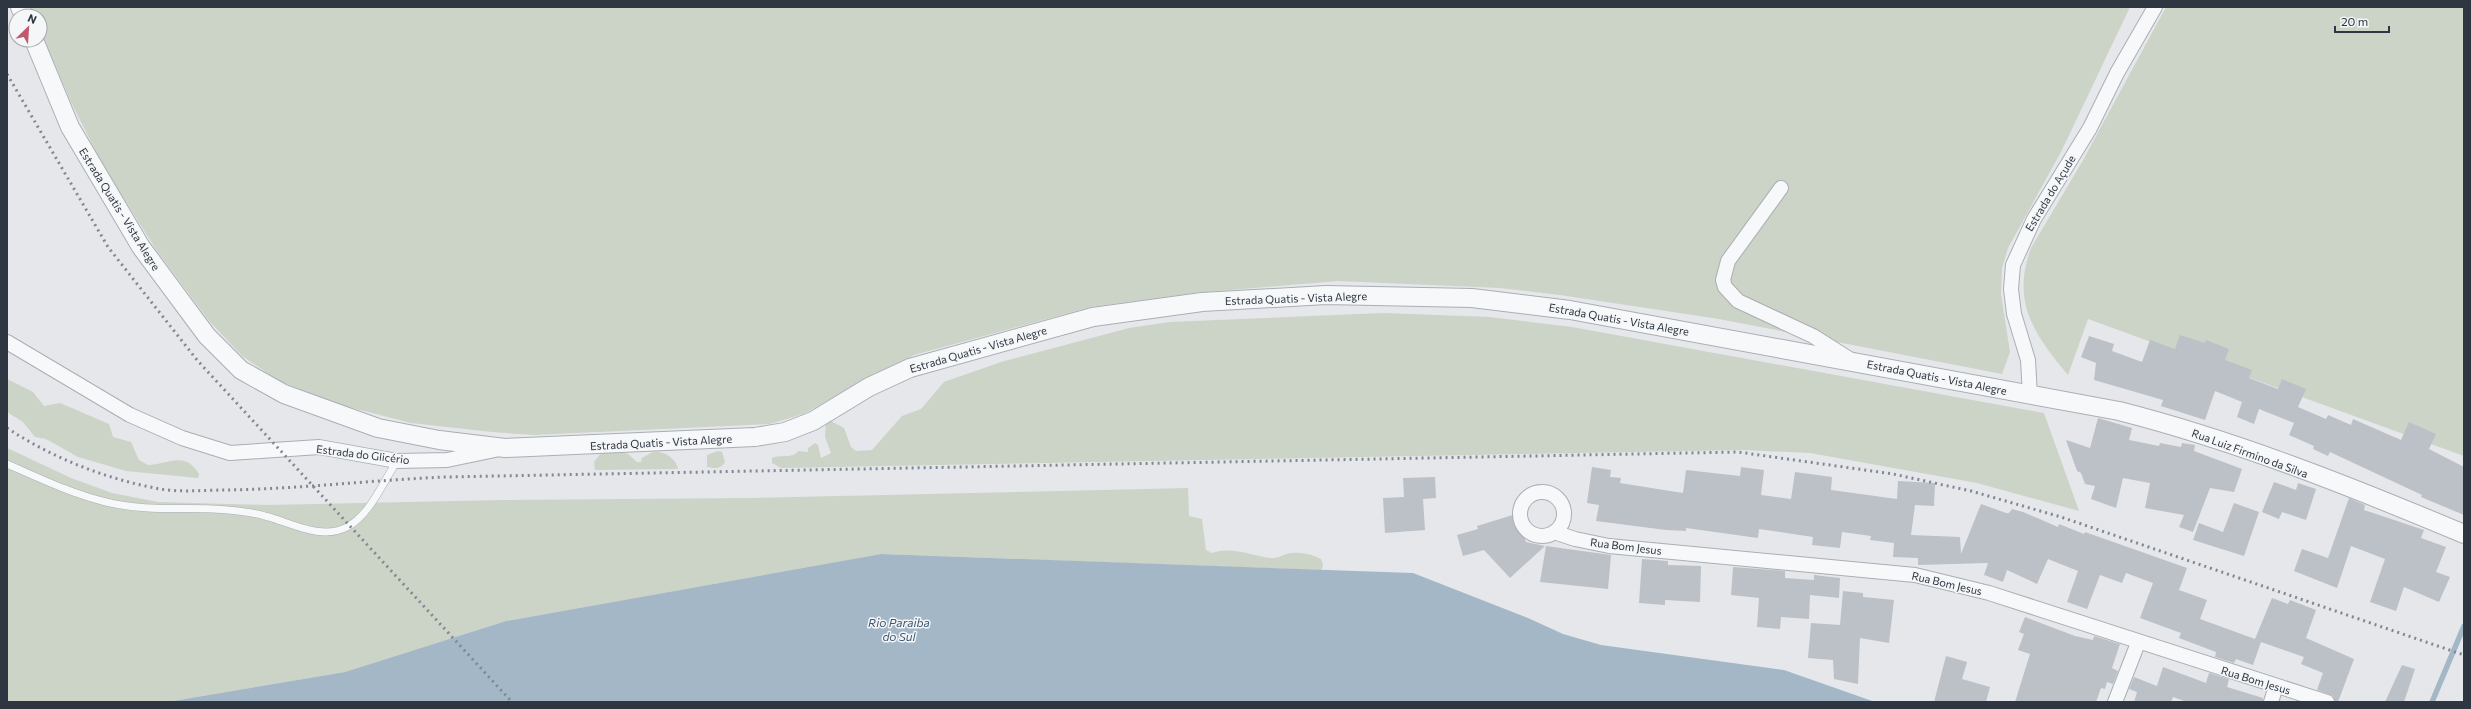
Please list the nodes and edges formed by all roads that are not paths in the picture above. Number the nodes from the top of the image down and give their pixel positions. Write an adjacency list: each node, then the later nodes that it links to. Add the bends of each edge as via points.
1 (2155, 7): 6 (street, Estrada do Açude, via 2117,73 2090,128 2034,219 2013,265 2011,289 2014,314 2028,360)
2 (37, 48): 7 (street, Estrada Quatis - Vista Alegre, via 70,127 142,247 207,336 241,370 284,394 378,428 439,440)
3 (1781, 188): 5 (street, via 1728,261 1723,280 1724,287 1738,301 1813,336)
4 (7, 342): 8 (street, Estrada do Glicério, via 130,415 182,438 223,450 262,452 295,447 320,447)
5 (1852, 360): 6 (street, Estrada Quatis - Vista Alegre); 7 (street, Estrada Quatis - Vista Alegre, via 1570,310 1472,298 1326,295 1202,302 1093,317 910,368 868,387 812,421 785,432 714,440)
6 (2030, 396): 11 (street, Rua Luiz Firmino da Silva, via 2093,405 2170,424 2262,456)
7 (505, 448): 8 (street, Estrada do Glicério, via 447,460)
8 (397, 460): 9 (lane, via 362,516 346,528 330,531 309,530 264,516 231,511 146,508 106,502 74,492)
9 (7, 464)
10 (1554, 532): 12 (street, Rua Bom Jesus, via 1575,540 1609,546 1875,569 1915,575 1989,593)
11 (2464, 534)
12 (2138, 643): 13 (street, Rua Bom Jesus); 14 (street)
13 (2276, 686): 15 (street); 16 (street, Rua Bom Jesus)
14 (2115, 702)
15 (2271, 702)
16 (2327, 702)

